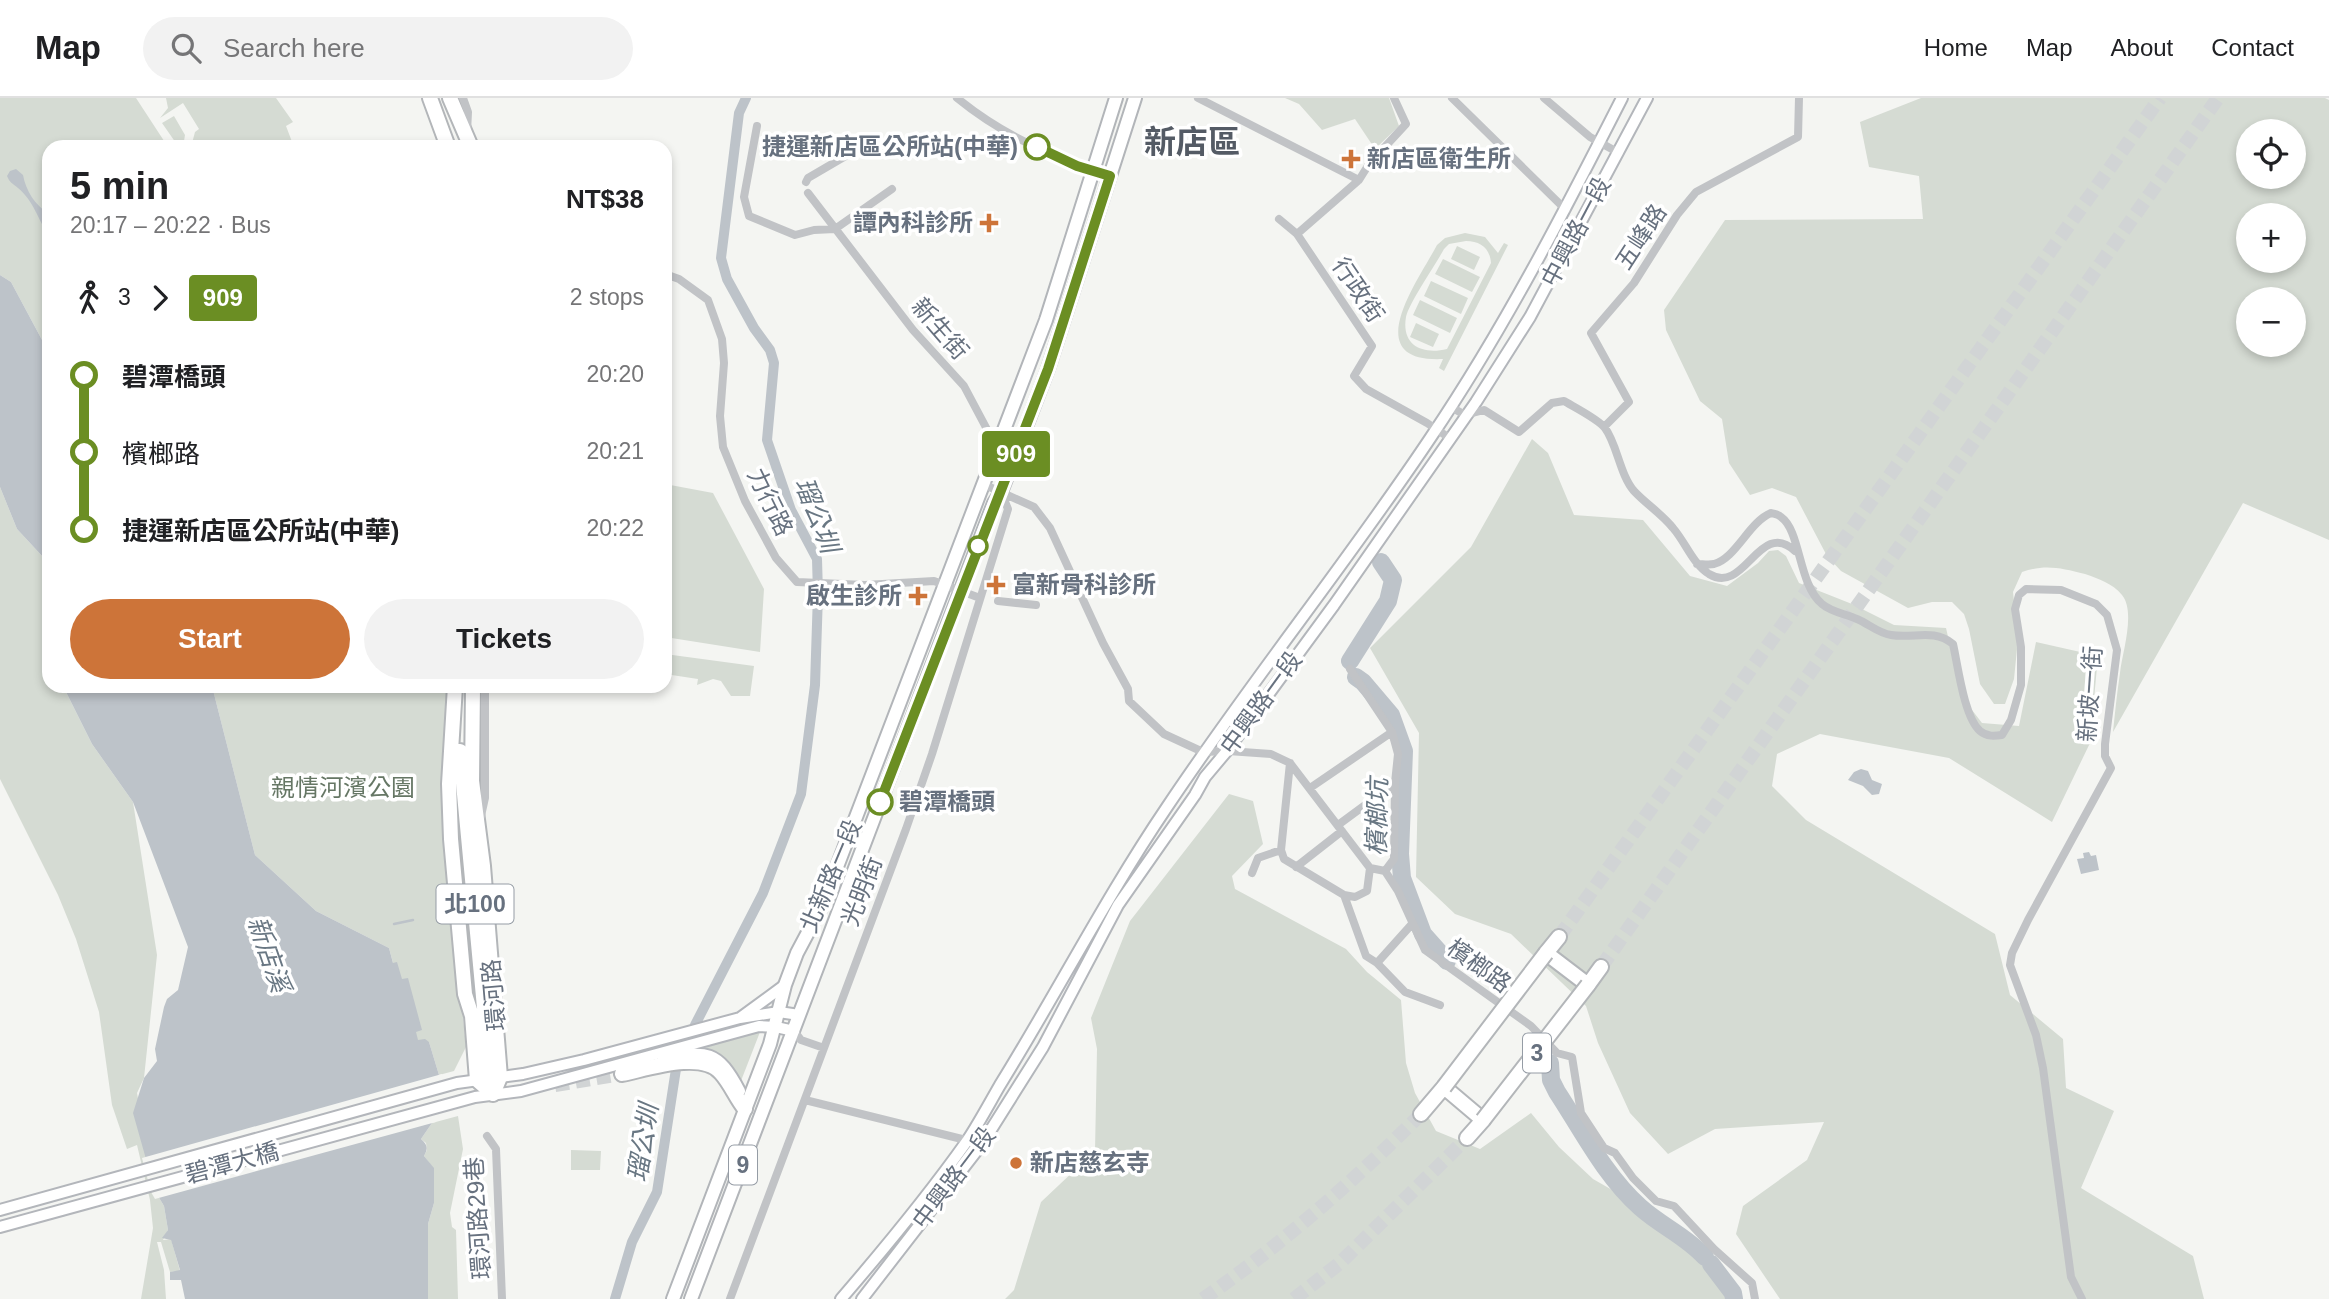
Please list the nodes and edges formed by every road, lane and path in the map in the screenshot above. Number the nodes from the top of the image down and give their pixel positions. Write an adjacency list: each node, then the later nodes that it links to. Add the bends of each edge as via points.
1 (430, 98): 15 (highway)
2 (450, 98): 16 (highway)
3 (463, 98): 17 (street)
4 (957, 98): 21 (street, via 1004,133)
5 (1116, 98): 21 (main road, 北新路一段 / 9)
6 (1135, 98): 22 (main road, 北新路一段 / 9)
7 (1198, 98): 23 (street)
8 (1394, 98): 23 (street, via 1406,124)
9 (1452, 98): 27 (street)
10 (1544, 98): 18 (street)
11 (1622, 98): 18 (street, 中興路一段)
12 (1647, 98): 20 (street, 中興路一段)
13 (1799, 98): 34 (street, 五峰路, via 1798,137 1696,192 1676,215 1634,284 1591,333 1629,402)
14 (757, 126): 29 (street, via 744,197 749,216 795,235)
15 (445, 140)
16 (469, 140)
17 (469, 140)
18 (1599, 142): 20 (street); 27 (street, 中興路一段)
19 (861, 147): 24 (street)
20 (1619, 153): 33 (street, 中興路一段, via 1530,317)
21 (1093, 171): 22 (street); 37 (main road, 北新路一段 / 9, via 1046,320)
22 (1110, 176): 38 (main road, 北新路一段 / 9)
23 (1359, 180): 30 (street)
24 (806, 182)
25 (892, 189): 29 (street)
26 (808, 193): 29 (street, 新生街)
27 (1566, 210): 32 (street, 中興路一段)
28 (1279, 219): 30 (street, 行政街)
29 (835, 229): 37 (street, 新生街, via 912,330 964,386 990,435)
30 (1297, 234): 35 (street, 行政街, via 1372,346 1354,376 1366,389)
31 (672, 276): 43 (street, 力行路, via 708,300 722,339 723,447 776,558 797,582)
32 (1451, 407): 33 (street); 35 (street, 中興路一段)
33 (1465, 415): 34 (street, via 1484,410 1519,432 1552,402 1564,401); 36 (street, 中興路一段)
34 (1604, 427): 42 (street, via 1633,490 1673,527)
35 (1436, 429): 36 (street); 54 (street, 中興路一段)
36 (1451, 439): 55 (street, 中興路一段)
37 (1000, 440): 38 (street, 新生街); 39 (main road, 北新路一段 / 9)
38 (1018, 447): 40 (main road, 北新路一段 / 9)
39 (983, 484): 40 (street); 43 (main road, 北新路一段 / 9)
40 (1001, 492): 44 (main road, 北新路一段 / 9); 45 (street, 光明街, via 1008,509); 54 (street, via 1034,507 1049,528 1128,689 1129,701 1164,734)
41 (1798, 553): 42 (street, via 1786,543 1769,543 1729,576 1712,576); 42 (street, 新坡一街, via 1789,527 1782,517 1771,513 1724,558 1715,564); 105 (street, 新坡一街, via 1809,588 1822,605 1884,634 1943,636 1953,644 1972,719 1989,736 2002,735 2021,685 2015,609 2019,595 2026,589 2061,590 2096,604 2107,615 2117,650 2105,744 2111,768 2028,920 2010,965 2041,1057 2071,1278)
42 (1697, 564)
43 (945, 584): 44 (street, 力行路); 74 (main road, 北新路一段 / 9, via 822,906)
44 (961, 590): 45 (street, 力行路); 78 (main road, 北新路一段 / 9)
45 (980, 598): 82 (street, 光明街, via 932,754)
46 (998, 601): 47 (street)
47 (1036, 605)
48 (1350, 669): 53 (street)
49 (455, 693): 52 (highway, 北100)
50 (473, 693): 61 (highway, 環河路 / 北100, via 472,781)
51 (485, 693): 61 (street, 環河路, via 485,798)
52 (454, 715): 56 (highway, 北100); 85 (highway, 北100, via 468,823)
53 (1392, 732): 58 (street, via 1398,754); 59 (street)
54 (1203, 752): 55 (street); 93 (street, 中興路一段, via 1093,924)
55 (1226, 752): 57 (street, via 1271,754); 95 (street, 中興路一段, via 1118,905 1043,1047)
56 (451, 760): 73 (highway, via 461,822); 85 (highway, 北100, via 451,839 465,994)
57 (1290, 763): 59 (street); 62 (street)
58 (1395, 783): 60 (street); 65 (street, via 1394,859)
59 (1310, 788): 60 (street)
60 (1340, 828): 63 (street); 64 (street)
61 (479, 829): 85 (highway, 環河路 / 北100)
62 (1281, 849): 63 (street, via 1284,859); 66 (street, via 1258,858)
63 (1296, 867): 67 (street)
64 (1370, 868): 65 (street); 67 (street, via 1367,891 1355,897)
65 (1385, 871): 68 (street, 檳榔路)
66 (1252, 873)
67 (1344, 895): 71 (street, via 1366,956)
68 (1412, 924): 71 (street); 104 (street, 檳榔路, via 1425,950 1531,1026 1557,1053 1572,1057 1581,1113 1604,1148 1615,1153 1656,1201 1674,1206 1752,1283)
69 (1559, 937): 70 (highway, 3)
70 (1546, 953): 75 (highway); 86 (highway, 3, bridge)
71 (1377, 963): 76 (street, via 1405,992)
72 (1601, 967): 75 (highway, 3)
73 (473, 975)
74 (785, 985): 77 (main road, 北新路一段 / 9); 79 (street)
75 (1588, 985): 91 (highway, 3, bridge)
76 (1440, 1005)
77 (779, 1012): 78 (street); 79 (street); 80 (main road, 北新路一段 / 9)
78 (799, 1015): 81 (main road, 北新路一段 / 9)
79 (740, 1018): 85 (street, 碧潭大橋, via 584,1060)
80 (776, 1027): 81 (street); 83 (street, via 759,1026); 89 (main road, 北新路一段 / 9)
81 (794, 1031): 82 (street, via 801,1040); 100 (main road, 北新路一段 / 9)
82 (824, 1048): 88 (street, 光明街)
83 (639, 1057): 87 (street, 碧潭大橋, via 521,1091); 89 (street, via 660,1059 694,1052 714,1057 732,1074)
84 (622, 1073): 89 (highway, via 699,1061 720,1071)
85 (489, 1079): 87 (highway); 96 (street, 碧潭大橋, via 457,1083)
86 (1444, 1087): 90 (highway, 3); 91 (highway)
87 (493, 1094): 97 (street, 碧潭大橋)
88 (805, 1100): 93 (street); 101 (street, 光明街)
89 (746, 1109): 99 (main road, 北新路一段 / 9)
90 (1421, 1114)
91 (1483, 1120): 94 (highway, 3)
92 (487, 1136): 98 (street, 環河路29巷, via 496,1149)
93 (968, 1139): 95 (street); 102 (street, 中興路一段)
94 (1467, 1139)
95 (982, 1144): 103 (street, 中興路一段)
96 (0, 1210)
97 (0, 1227)
98 (502, 1299)
99 (673, 1299)
100 (691, 1299)
101 (730, 1299)
102 (841, 1299)
103 (862, 1299)
104 (1755, 1299)
105 (2082, 1299)

